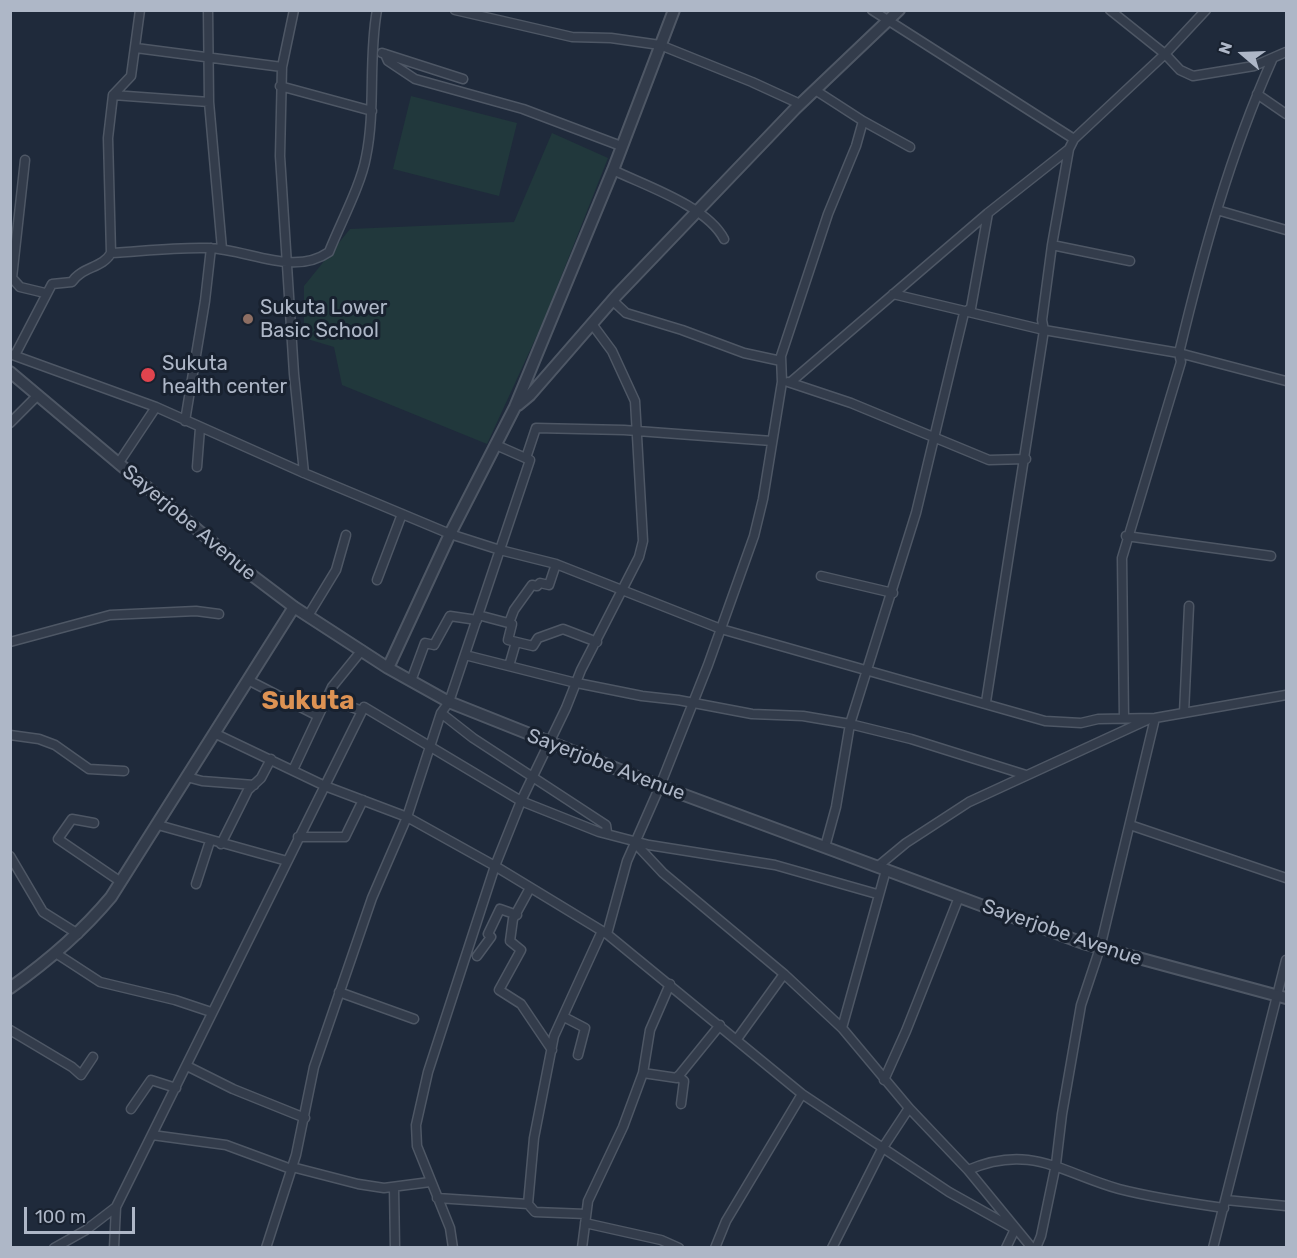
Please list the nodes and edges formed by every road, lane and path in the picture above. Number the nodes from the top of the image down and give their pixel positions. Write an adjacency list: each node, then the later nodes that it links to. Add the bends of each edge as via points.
1 (140, 10): 13 (street)
2 (208, 10): 18 (street)
3 (294, 10): 20 (street)
4 (377, 10): 14 (street)
5 (455, 10): 12 (street, via 573,37)
6 (674, 10): 12 (street)
7 (872, 10): 11 (street)
8 (899, 10): 11 (street)
9 (1206, 10): 17 (street)
10 (1116, 12): 17 (street)
11 (888, 22): 23 (street); 31 (street)
12 (660, 45): 27 (street); 32 (street)
13 (136, 48): 18 (street); 25 (street, via 131,76)
14 (373, 51): 16 (street); 28 (street)
15 (1287, 52): 19 (street)
16 (385, 54): 21 (street); 32 (street, via 388,61 415,79 523,109)
17 (1165, 54): 19 (street, via 1180,70 1193,76); 31 (street)
18 (207, 57): 20 (street); 26 (street)
19 (1272, 60): 24 (street)
20 (282, 67): 22 (street)
21 (463, 79)
22 (280, 86): 28 (street); 47 (street)
23 (815, 90): 27 (street); 30 (street)
24 (1257, 94): 29 (street); 37 (street)
25 (113, 95): 26 (street); 45 (street, via 108,138)
26 (209, 102): 44 (street)
27 (800, 105): 38 (street)
28 (372, 111): 47 (street, via 366,160 329,252 316,261)
29 (1287, 114)
30 (863, 121): 33 (street); 56 (street, via 828,214)
31 (1074, 139): 34 (street)
32 (621, 146): 36 (street)
33 (910, 147)
34 (1069, 149): 39 (street); 42 (street)
35 (26, 160): 48 (street, via 12,278 20,287)
36 (613, 170): 38 (street); 63 (street)
37 (1217, 210): 40 (street); 54 (street, via 1204,247)
38 (698, 212): 41 (street, via 718,227); 50 (street)
39 (988, 213): 49 (street); 51 (street, via 971,308)
40 (1287, 230)
41 (724, 239)
42 (1052, 245): 46 (street); 53 (street)
43 (211, 248): 44 (street); 45 (street); 64 (street)
44 (222, 249): 47 (street)
45 (111, 253): 48 (street, via 104,261 76,275 72,282 52,284)
46 (1130, 261)
47 (286, 263): 75 (street)
48 (45, 294): 55 (street)
49 (893, 294): 51 (street); 58 (street)
50 (612, 300): 52 (street); 56 (street, via 626,313 744,353)
51 (963, 313): 53 (street); 68 (street)
52 (592, 324): 63 (street); 67 (street, via 612,351 630,389)
53 (1044, 330): 54 (street); 72 (street)
54 (1179, 353): 59 (street); 79 (street, via 1181,362)
55 (13, 355): 62 (street)
56 (781, 361): 60 (street)
57 (10, 372): 61 (street, Sayerjobe Avenue)
58 (792, 381): 60 (street); 68 (street)
59 (1287, 381)
60 (782, 382): 69 (street)
61 (37, 396): 65 (street); 73 (street, Sayerjobe Avenue)
62 (156, 407): 64 (street); 73 (street)
63 (515, 407): 70 (street)
64 (184, 421): 66 (street)
65 (10, 423)
66 (200, 428): 74 (street); 75 (street)
67 (638, 432): 69 (street); 71 (street, via 536,428); 85 (street, via 643,541)
68 (933, 439): 72 (street, via 989,460); 86 (street)
69 (772, 441): 93 (street, via 754,536)
70 (496, 445): 71 (street); 77 (street)
71 (526, 458): 80 (street, via 530,459)
72 (1026, 459): 108 (street)
73 (118, 464): 88 (street, Sayerjobe Avenue)
74 (197, 467)
75 (304, 474): 76 (street)
76 (402, 514): 77 (street); 84 (street)
77 (450, 534): 80 (street); 100 (street)
78 (346, 535): 90 (street, via 336,570)
79 (1126, 536): 81 (street); 114 (street, via 1122,558)
80 (500, 550): 82 (street); 91 (street)
81 (1271, 556)
82 (556, 564): 85 (street); 92 (street, via 549,585 532,585)
83 (821, 576): 86 (street)
84 (377, 580)
85 (621, 592): 93 (street); 96 (street)
86 (893, 593): 101 (street)
87 (1189, 606): 111 (street)
88 (294, 607): 90 (street, Sayerjobe Avenue); 102 (street)
89 (219, 614): 94 (street, via 196,611 110,615)
90 (308, 616): 97 (street, Sayerjobe Avenue)
91 (477, 618): 92 (street); 98 (street); 103 (street, via 450,616 445,620 434,645 425,643)
92 (509, 623): 95 (street, via 512,624 508,640)
93 (721, 629): 101 (street); 109 (street)
94 (10, 642)
95 (516, 642): 96 (street, via 533,646 538,638 563,629); 99 (street)
96 (597, 642): 104 (street)
97 (362, 650): 100 (street, Sayerjobe Avenue); 106 (street, via 332,687)
98 (465, 655): 99 (street); 107 (street)
99 (509, 666): 104 (street)
100 (388, 668): 103 (street, Sayerjobe Avenue)
101 (866, 672): 108 (street); 116 (street)
102 (248, 680): 113 (street); 117 (street)
103 (411, 681): 107 (street, Sayerjobe Avenue)
104 (576, 683): 109 (street); 119 (street)
105 (1287, 695): 111 (street)
106 (328, 698): 110 (street); 113 (street)
107 (449, 702): 112 (street); 119 (street, Sayerjobe Avenue)
108 (986, 702): 114 (street, via 1045,721 1081,723)
109 (693, 703): 116 (street, via 752,714 803,716); 129 (street)
110 (362, 711): 120 (street, via 364,707); 128 (street)
111 (1184, 712): 115 (street)
112 (441, 713): 120 (street); 126 (street)
113 (318, 716): 122 (street)
114 (1124, 718): 115 (street)
115 (1155, 718): 124 (street); 135 (street)
116 (850, 724): 124 (street); 141 (street)
117 (214, 733): 121 (street); 125 (street)
118 (10, 735): 123 (street, via 54,745 89,769)
119 (549, 744): 126 (street); 129 (street, Sayerjobe Avenue)
120 (429, 748): 131 (street); 132 (street)
121 (271, 759): 122 (street); 127 (street)
122 (293, 770): 128 (street)
123 (124, 771)
124 (1026, 775): 145 (street, via 939,820)
125 (187, 777): 127 (street); 134 (street)
126 (532, 777): 131 (street); 136 (street, via 606,825)
127 (254, 785): 140 (street)
128 (325, 786): 130 (street); 137 (street)
129 (660, 786): 139 (street); 141 (street, Sayerjobe Avenue)
130 (363, 800): 132 (street); 137 (street, via 345,837)
131 (521, 801): 136 (street); 144 (street)
132 (407, 817): 144 (street); 162 (street, via 372,898)
133 (94, 823): 147 (street, via 72,819 57,839)
134 (158, 825): 138 (street); 147 (street)
135 (1130, 825): 146 (street); 155 (street)
136 (607, 832): 139 (street)
137 (298, 837): 143 (street)
138 (210, 841): 140 (street); 148 (street)
139 (634, 842): 150 (street, via 775,865); 153 (street); 159 (street, via 663,873)
140 (221, 844): 143 (street)
141 (825, 847): 145 (street, Sayerjobe Avenue)
142 (10, 856): 154 (street, via 43,912)
143 (286, 861): 164 (street)
144 (495, 866): 149 (street); 189 (street, via 447,1007 418,1111 417,1146)
145 (882, 868): 150 (street); 151 (street, Sayerjobe Avenue)
146 (1287, 878)
147 (121, 882): 154 (street)
148 (196, 884)
149 (530, 888): 152 (street); 153 (street)
150 (877, 894): 168 (street)
151 (959, 897): 155 (street, Sayerjobe Avenue); 177 (street)
152 (517, 915): 157 (street, via 500,909 488,934 491,937); 171 (street, via 510,941 520,950 500,990 520,1004)
153 (604, 933): 160 (street); 165 (street)
154 (78, 934): 156 (street)
155 (1100, 948): 163 (street, Sayerjobe Avenue); 186 (street, via 1081,1005)
156 (57, 954): 161 (street); 164 (street, via 100,982)
157 (477, 956)
158 (1287, 960): 163 (street)
159 (784, 974): 168 (street); 170 (street)
160 (670, 984): 167 (street); 175 (street, via 650,1030)
161 (10, 988)
162 (339, 992): 166 (street); 183 (street, via 314,1067)
163 (1282, 996): 193 (street)
164 (211, 1012): 174 (street)
165 (564, 1017): 171 (street); 172 (street, via 585,1028)
166 (414, 1018)
167 (720, 1025): 170 (street); 176 (street)
168 (842, 1028): 177 (street)
169 (10, 1030): 173 (street, via 81,1076)
170 (737, 1039): 179 (street)
171 (552, 1050): 192 (street, via 534,1138)
172 (578, 1055)
173 (93, 1057)
174 (187, 1066): 178 (street); 183 (street)
175 (643, 1072): 176 (street); 196 (street)
176 (678, 1076): 180 (street, via 684,1081)
177 (884, 1080): 181 (street)
178 (176, 1088): 182 (street, via 151,1080); 184 (street)
179 (802, 1094): 185 (street); 206 (street, via 726,1221)
180 (681, 1104)
181 (909, 1108): 185 (street); 188 (street)
182 (130, 1109)
183 (305, 1118): 187 (street)
184 (152, 1135): 187 (street, via 226,1145); 195 (street)
185 (882, 1149): 198 (street); 207 (street)
186 (1056, 1164): 188 (street, via 1019,1159 985,1163); 193 (street, via 1117,1188 1163,1199); 209 (street, via 1041,1236)
187 (292, 1168): 190 (street, via 358,1184); 201 (street)
188 (968, 1170): 198 (street)
189 (430, 1182): 190 (street); 191 (street)
190 (394, 1187): 202 (street)
191 (437, 1198): 192 (street); 203 (street, via 450,1228)
192 (528, 1204): 196 (street, via 535,1212)
193 (1225, 1204): 194 (street); 210 (street)
194 (1287, 1206)
195 (116, 1207): 199 (street); 200 (street)
196 (586, 1214): 197 (street)
197 (585, 1223): 204 (street); 205 (street, via 661,1240)
198 (1014, 1229): 208 (street); 209 (street)
199 (54, 1248)
200 (114, 1248)
201 (266, 1248)
202 (395, 1248)
203 (453, 1248)
204 (582, 1248)
205 (679, 1248)
206 (715, 1248)
207 (832, 1248)
208 (1006, 1248)
209 (1034, 1248)
210 (1213, 1248)

